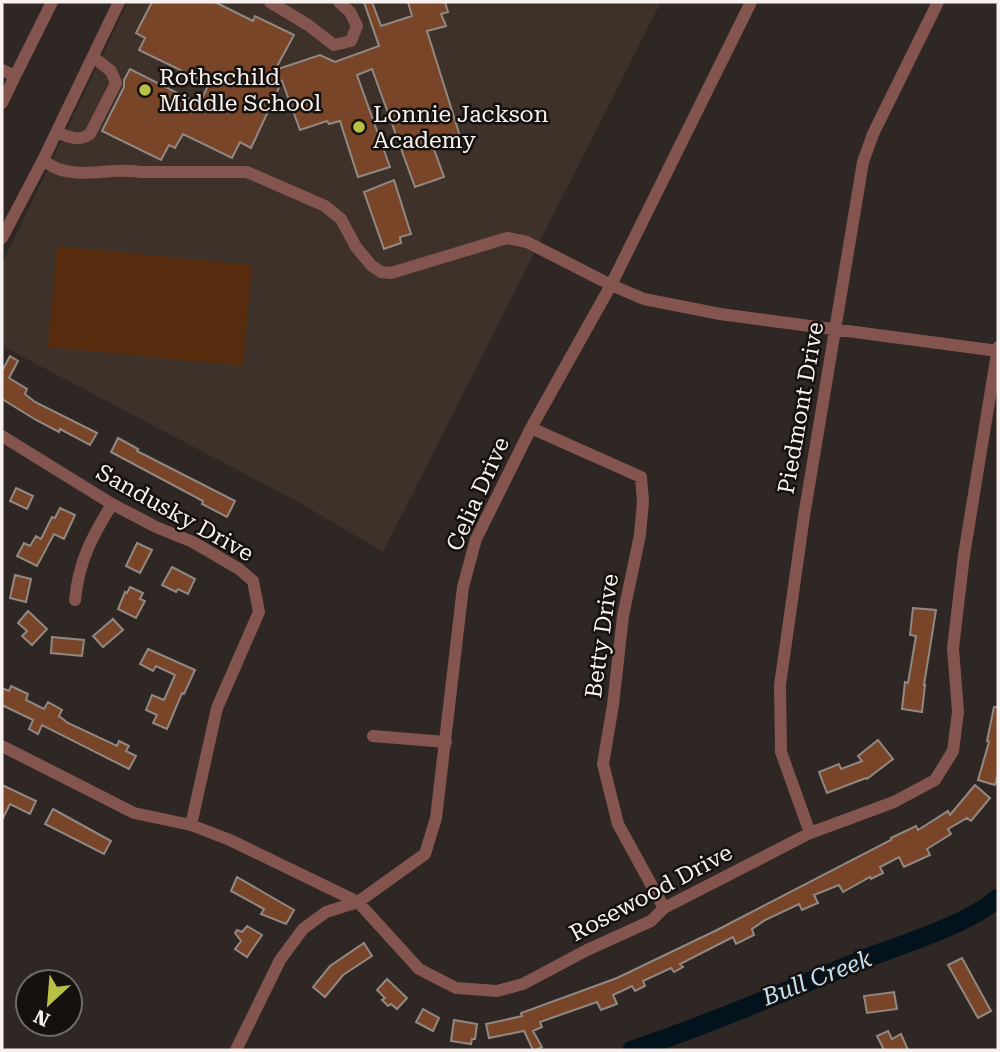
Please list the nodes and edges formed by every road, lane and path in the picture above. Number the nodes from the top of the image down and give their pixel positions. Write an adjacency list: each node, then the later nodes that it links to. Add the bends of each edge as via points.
1 (51, 2): 9 (street)
2 (119, 2): 7 (street)
3 (270, 2): 4 (street, via 334,45 351,41 357,26)
4 (339, 2)
5 (751, 2): 14 (street, Celia Drive)
6 (938, 2): 15 (street, Piedmont Drive, via 863,162)
7 (93, 57): 11 (street); 11 (street, via 111,71 116,83 90,134 73,139)
8 (2, 70): 9 (street)
9 (15, 76): 10 (street)
10 (2, 103)
11 (57, 132): 12 (street)
12 (43, 160): 13 (street); 14 (street, via 58,169 87,172 247,172 325,206 341,219 356,247 381,272 391,273 507,238 527,243)
13 (2, 239)
14 (611, 285): 15 (street, via 645,299 720,314); 17 (street, Celia Drive)
15 (836, 329): 16 (street); 25 (street, Piedmont Drive, via 780,685 781,752)
16 (998, 349): 25 (street, Rosewood Drive, via 953,648 958,712 953,751 935,780 894,802)
17 (531, 428): 22 (street, Celia Drive, via 475,539 463,587); 27 (street, Betty Drive, via 641,477 640,535 623,616 603,764 618,824)
18 (2, 436): 19 (street, Sandusky Drive)
19 (112, 504): 20 (street, via 88,545 77,576); 24 (street, Sandusky Drive, via 193,542 253,581 259,612 217,708)
20 (75, 600)
21 (373, 736): 22 (street)
22 (446, 743): 26 (street, Celia Drive, via 436,818 425,854)
23 (2, 746): 24 (street, Rosewood Drive, via 134,813)
24 (191, 825): 26 (street, Rosewood Drive)
25 (810, 833): 27 (street, Rosewood Drive)
26 (358, 902): 27 (street, Rosewood Drive, via 419,969 456,988 497,990 523,984 651,921); 28 (street, Celia Drive, via 326,912 303,929 280,960)
27 (664, 908)
28 (236, 1050)

